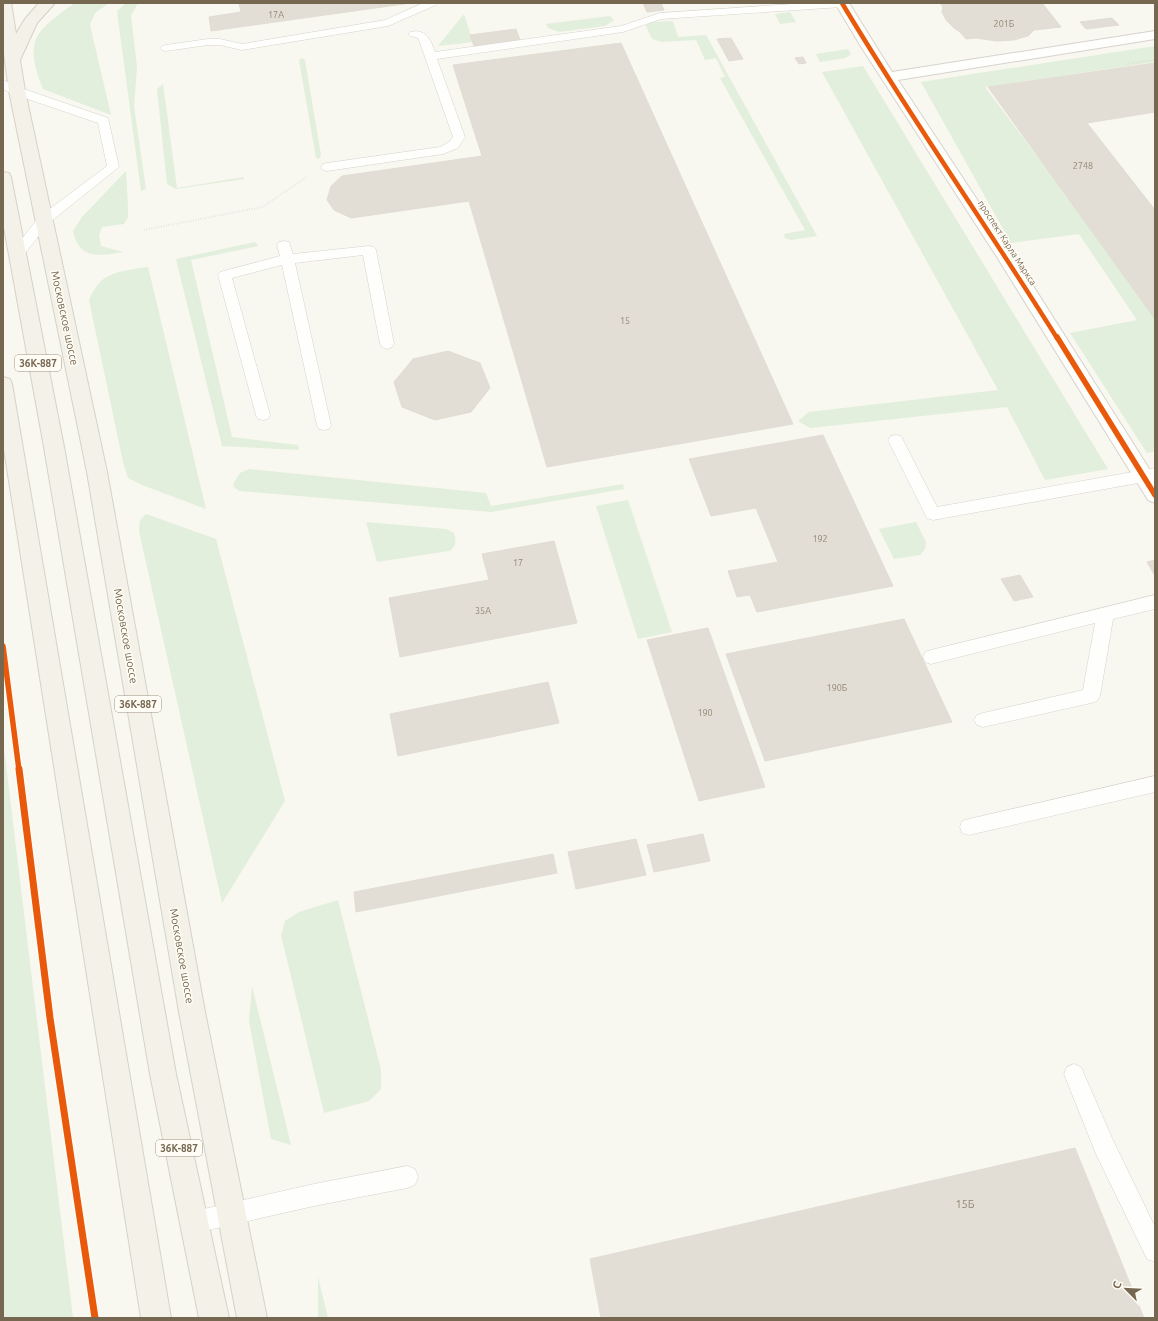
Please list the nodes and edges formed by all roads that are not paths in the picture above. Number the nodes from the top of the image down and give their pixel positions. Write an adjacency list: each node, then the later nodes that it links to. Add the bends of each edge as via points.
1 (4, 3): 9 (main road, Московское шоссе / 36К-887)
2 (48, 3): 9 (main road, via 26,27)
3 (432, 3): 7 (lane, via 388,23 242,47 208,42)
4 (842, 3): 8 (lane, via 660,16 624,29); 10 (street, проспект Карла Маркса)
5 (414, 34): 8 (lane, via 422,36 425,40)
6 (1155, 35): 10 (street, via 959,68)
7 (166, 48)
8 (430, 56): 12 (lane, via 459,138 454,145 443,150)
9 (13, 61): 11 (main road, Московское шоссе / 36К-887)
10 (888, 77): 23 (street, проспект Карла Маркса)
11 (10, 88): 14 (main road, Московское шоссе / 36К-887); 14 (lane, via 104,121 113,167)
12 (327, 167)
13 (3, 177): 16 (main road, 36К-887)
14 (44, 220): 16 (lane); 33 (main road, Московское шоссе / 36К-887, via 97,472 192,1012)
15 (284, 245): 17 (lane)
16 (17, 254): 34 (main road, 36К-887, via 57,463 163,1074)
17 (287, 259): 18 (lane, via 369,250); 20 (lane, via 225,275); 21 (lane)
18 (387, 344)
19 (3, 384): 36 (main road)
20 (263, 415)
21 (324, 425)
22 (896, 440): 23 (lane, via 933,514)
23 (1149, 475): 24 (street, проспект Карла Маркса)
24 (1155, 495)
25 (1155, 602): 26 (lane)
26 (1105, 615): 27 (lane); 28 (lane, via 1091,696)
27 (932, 657)
28 (983, 720)
29 (1155, 784): 30 (lane)
30 (969, 827)
31 (1074, 1074): 35 (lane, via 1104,1146)
32 (407, 1177): 33 (lane)
33 (231, 1214): 34 (lane); 38 (main road, Московское шоссе / 36К-887)
34 (196, 1222): 37 (main road, 36К-887)
35 (1155, 1252)
36 (156, 1318)
37 (214, 1318)
38 (252, 1318)

